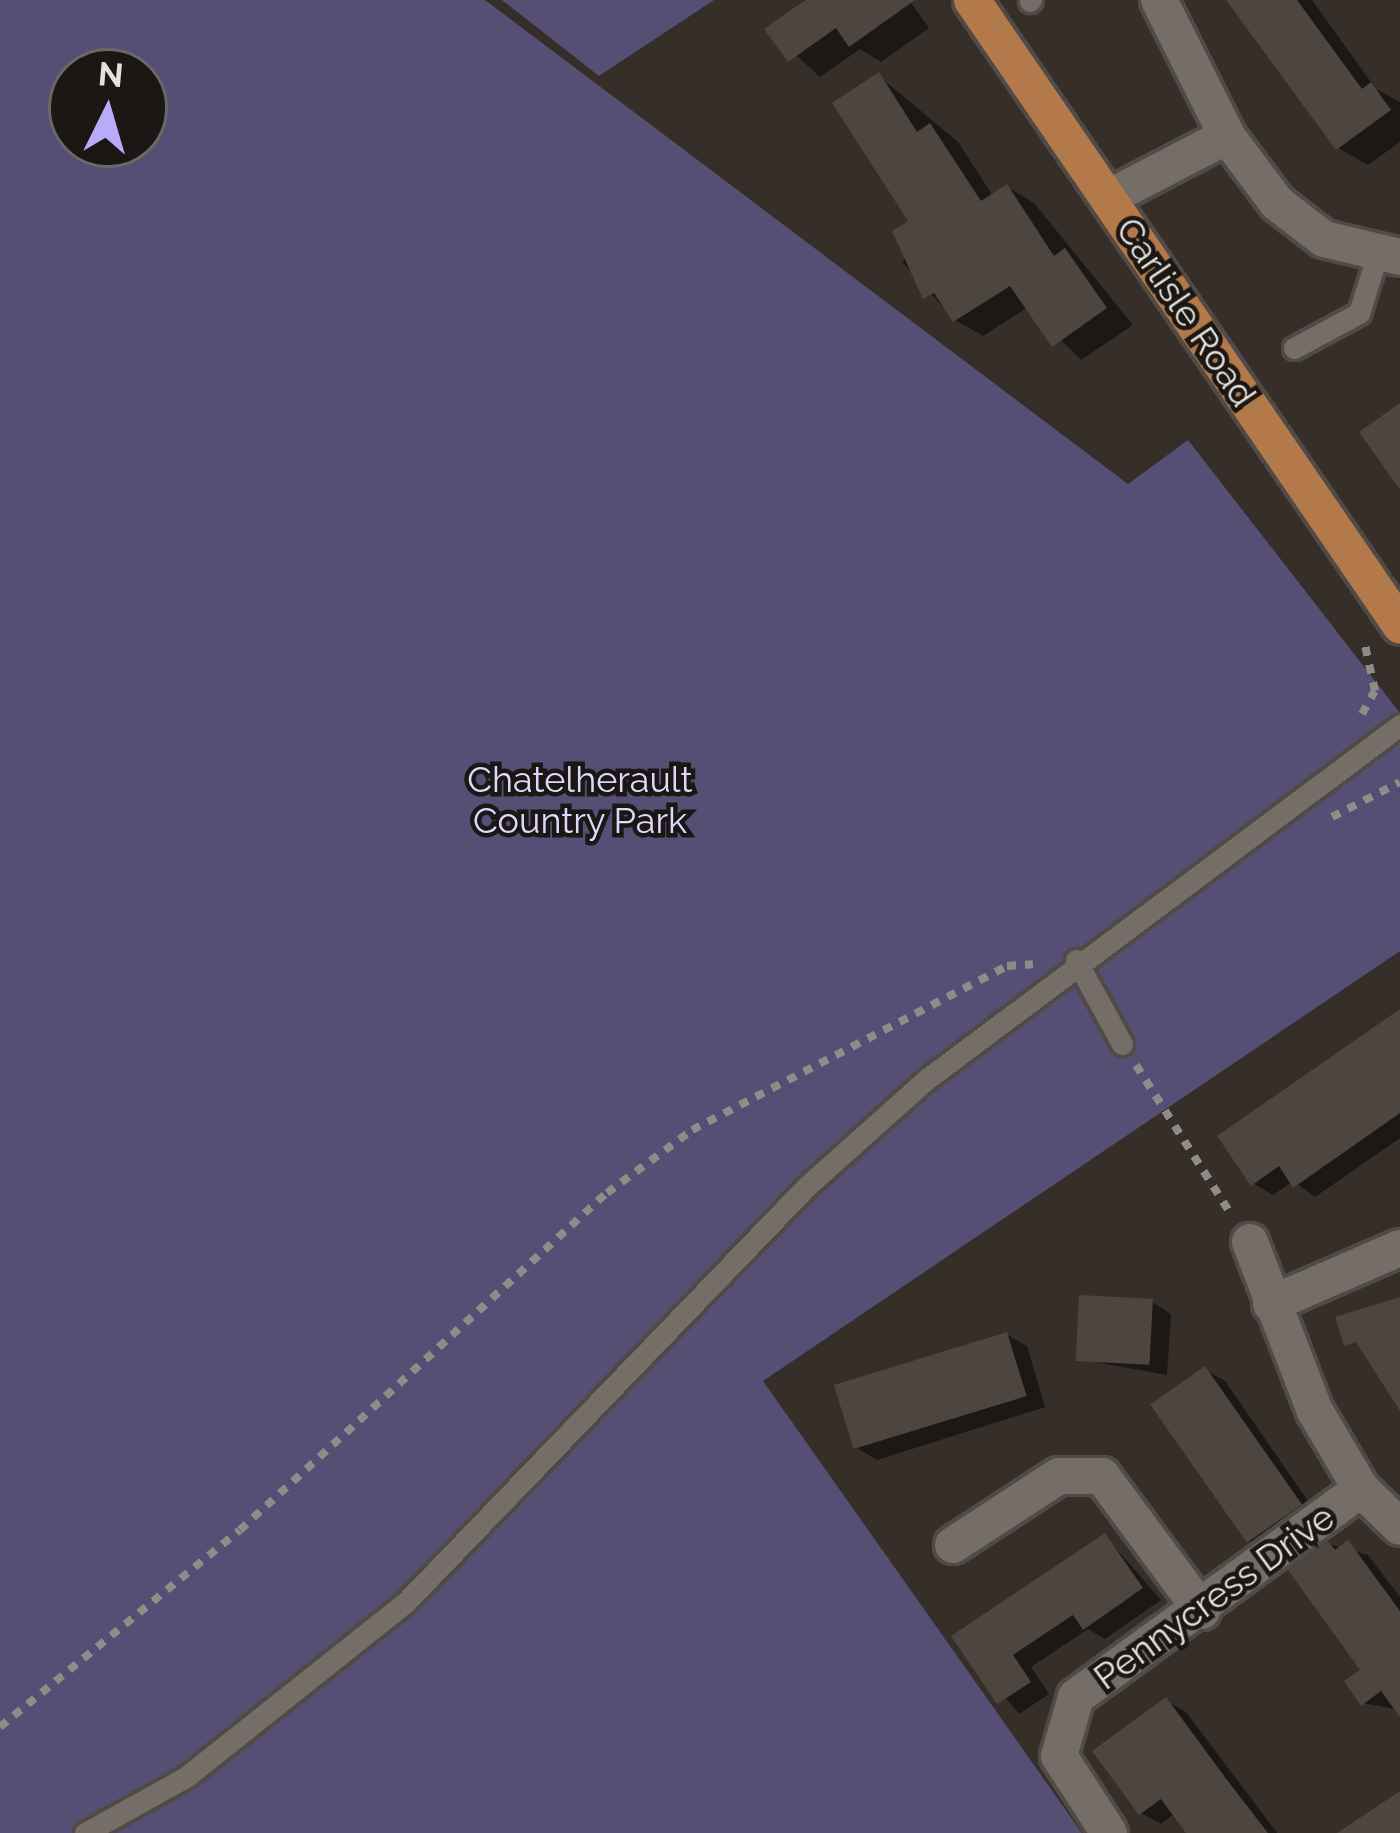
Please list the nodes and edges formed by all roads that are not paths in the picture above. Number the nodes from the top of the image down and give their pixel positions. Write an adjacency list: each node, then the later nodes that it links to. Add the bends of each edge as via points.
1 (972, 0): 4 (main road, Carlisle Road)
2 (1159, 0): 3 (street)
3 (1227, 136): 4 (street); 5 (street, via 1277,203 1324,238)
4 (1108, 198): 7 (main road, Carlisle Road)
5 (1389, 256): 6 (lane, via 1358,314)
6 (1294, 348)
7 (1400, 625)
8 (1400, 725): 9 (lane)
9 (1076, 961): 10 (lane); 18 (lane, via 806,1187 406,1602 186,1777)
10 (1122, 1044)
11 (1250, 1242): 13 (street)
12 (1400, 1248): 13 (street)
13 (1271, 1304): 14 (street)
14 (1360, 1489): 15 (street); 17 (street, Pennycress Drive)
15 (1400, 1527)
16 (953, 1545): 17 (street, via 1059,1476 1102,1476)
17 (1202, 1611): 19 (street, Pennycress Drive, via 1076,1697 1062,1722 1059,1756)
18 (85, 1833)
19 (1109, 1833)

